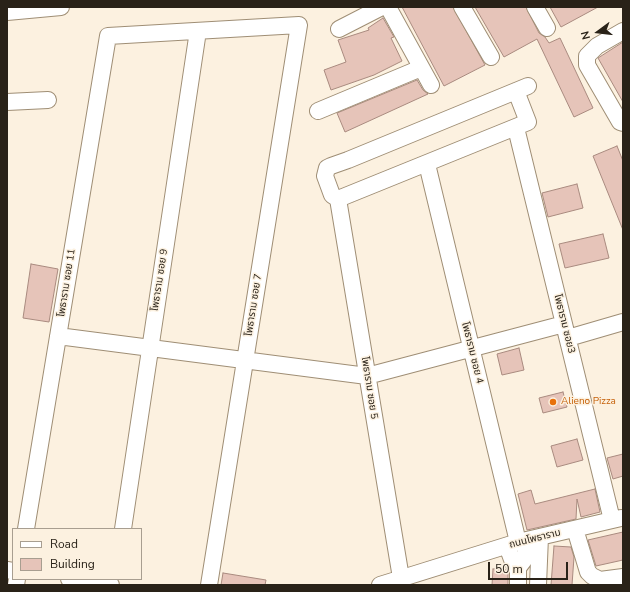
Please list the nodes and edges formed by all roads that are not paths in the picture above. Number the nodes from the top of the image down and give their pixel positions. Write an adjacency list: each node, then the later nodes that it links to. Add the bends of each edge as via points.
1 (61, 7): 6 (street)
2 (382, 7): 8 (street)
3 (388, 7): 12 (street)
4 (462, 7): 11 (street)
5 (535, 7): 7 (street)
6 (7, 12)
7 (547, 28)
8 (339, 29)
9 (198, 31): 23 (street, โพธาราม ซอย 11, via 108,36); 24 (street, โพธาราม ซอย 9); 26 (street, โพธาราม ซอย 7, via 299,25)
10 (623, 31): 17 (street, via 597,46 587,56 587,65 620,122)
11 (491, 57)
12 (421, 68): 13 (street); 16 (street)
13 (431, 85)
14 (48, 100): 15 (street)
15 (7, 102)
16 (318, 111)
17 (623, 123)
18 (516, 128): 19 (street); 20 (street, via 528,122 522,89 327,168 325,176 332,195); 22 (street, โพธาราม ซอย3)
19 (427, 164): 20 (street); 25 (street, โพธาราม ซอย 4)
20 (338, 199): 27 (street, โพธาราม ซอย 5)
21 (623, 322): 22 (street)
22 (566, 331): 25 (street); 28 (street, โพธาราม ซอย3)
23 (58, 336): 24 (street); 29 (street, โพธาราม ซอย 11)
24 (150, 348): 26 (street); 30 (street, โพธาราม ซอย 9)
25 (471, 349): 27 (street); 32 (street, โพธาราม ซอย 4)
26 (245, 361): 27 (street); 37 (street, โพธาราม ซอย 7)
27 (367, 376): 34 (street, โพธาราม ซอย 5)
28 (618, 519): 31 (street, ถนนโพธาราม)
29 (26, 528)
30 (123, 528)
31 (575, 529): 32 (street, ถนนโพธาราม); 33 (street, via 588,572 592,576 600,580)
32 (522, 541): 34 (street, ถนนโพธาราม); 39 (street, via 526,551 524,560 518,568); 40 (street)
33 (623, 577)
34 (401, 578): 38 (street, ถนนโพธาราม)
35 (76, 580): 36 (street)
36 (111, 585)
37 (209, 585)
38 (380, 585)
39 (518, 585)
40 (538, 585)

